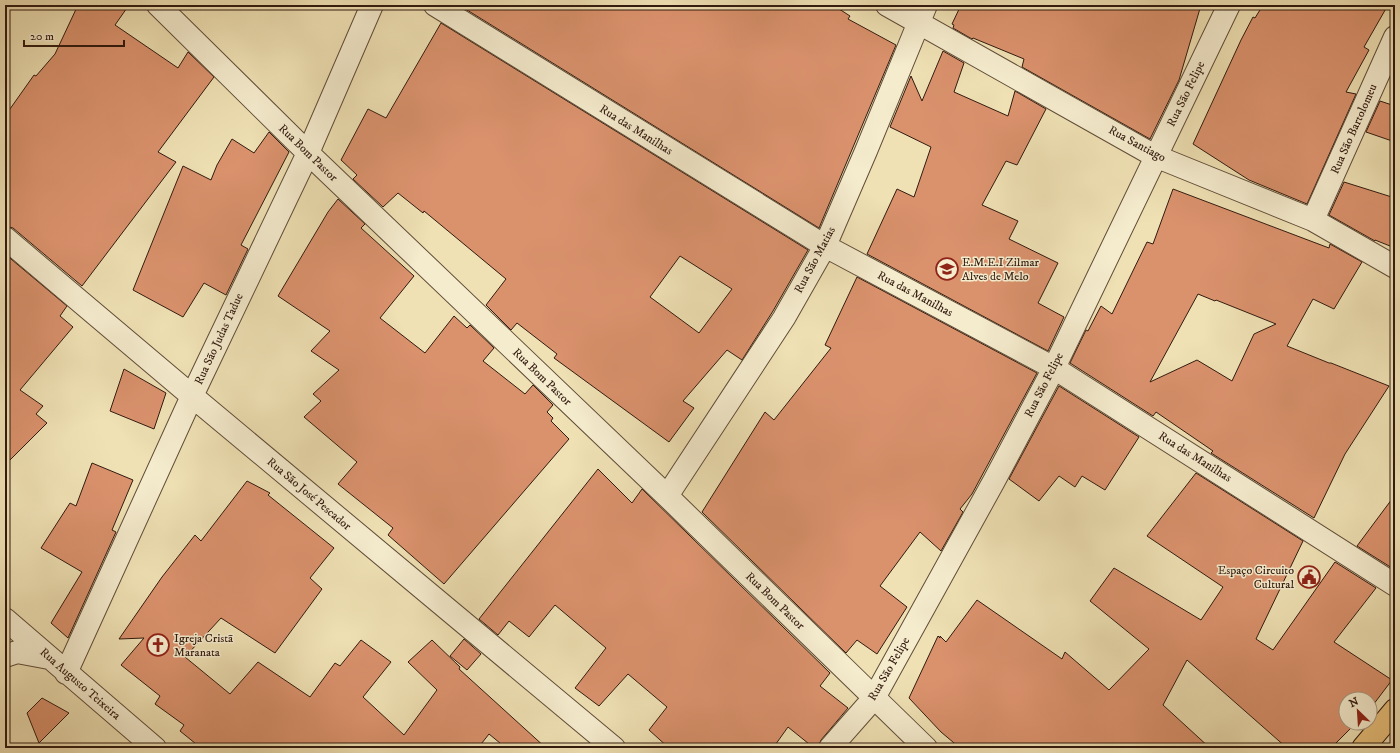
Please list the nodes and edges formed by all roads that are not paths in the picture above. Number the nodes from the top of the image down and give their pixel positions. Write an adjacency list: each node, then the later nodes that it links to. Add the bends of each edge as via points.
1 (158, 5): 8 (street, Rua Bom Pastor)
2 (372, 5): 8 (street, Rua São Judas Tadue)
3 (435, 5): 12 (street, Rua das Manilhas)
4 (887, 5): 6 (street, Rua Santiago)
5 (1229, 5): 9 (street, Rua São Felipe)
6 (922, 14): 9 (street, Rua Santiago); 12 (street, Rua São Matias)
7 (1395, 38): 10 (street, Rua São Bartolomeu)
8 (308, 153): 15 (street, Rua São Judas Tadue); 16 (street, Rua Bom Pastor)
9 (1156, 156): 10 (street, Rua Santiago); 14 (street, Rua São Felipe)
10 (1313, 220): 13 (street, Rua Santiago)
11 (5, 238): 15 (street, Rua São José Pescador)
12 (825, 246): 14 (street, Rua das Manilhas); 16 (street, Rua São Matias, via 784,318)
13 (1395, 267)
14 (1054, 368): 17 (street, Rua das Manilhas); 22 (street, Rua São Felipe)
15 (192, 396): 21 (street, Rua São Judas Tadue); 25 (street, Rua São José Pescador)
16 (667, 496): 22 (street, Rua Bom Pastor)
17 (1395, 585)
18 (5, 619): 20 (street, Rua Augusto Teixeira)
19 (5, 656): 20 (street, via 17,652)
20 (49, 658): 21 (street, Rua Augusto Teixeira)
21 (66, 673): 24 (street, Rua Augusto Teixeira)
22 (874, 698): 26 (street, Rua São Felipe); 27 (street, Rua Bom Pastor)
23 (1395, 710): 28 (main road)
24 (155, 748)
25 (614, 748)
26 (830, 748)
27 (926, 748)
28 (1363, 748)

